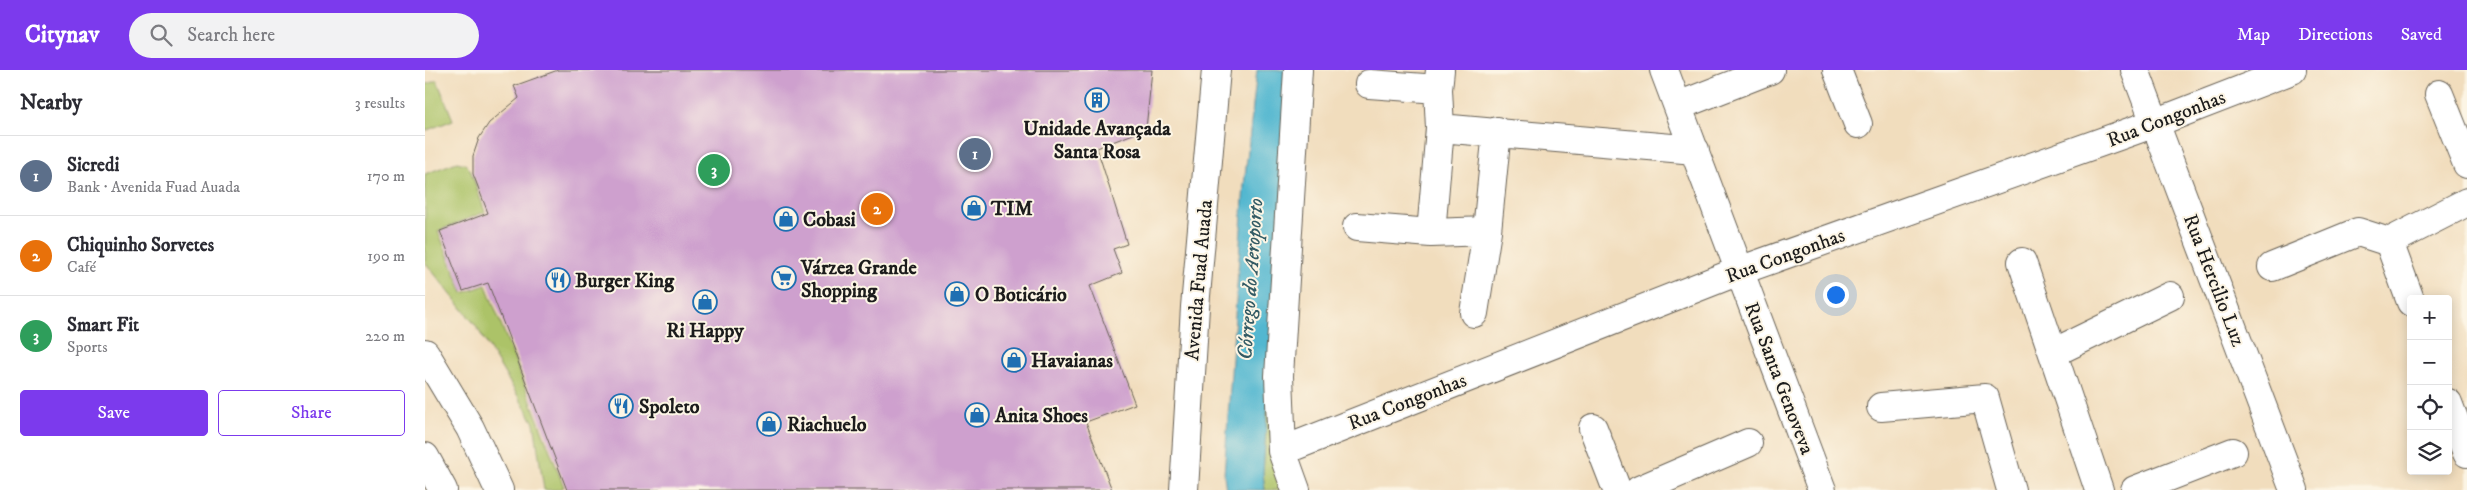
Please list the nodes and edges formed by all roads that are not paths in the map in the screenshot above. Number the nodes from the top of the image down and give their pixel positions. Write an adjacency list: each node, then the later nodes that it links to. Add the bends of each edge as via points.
1 (1217, 70): 41 (street, Avenida Fuad Auada, via 1194,316)
2 (1297, 70): 35 (street, via 1279,376)
3 (1664, 70): 11 (street, Rua Santa Genoveva)
4 (1770, 70): 11 (street)
5 (1837, 70): 13 (street)
6 (2135, 70): 12 (street, Rua Hercilio Luz)
7 (2292, 70): 12 (street, Rua Congonhas)
8 (1439, 80): 9 (street); 14 (street)
9 (1369, 84)
10 (2439, 94): 17 (street)
11 (1678, 106): 16 (street, Rua Santa Genoveva)
12 (2155, 123): 25 (street, Rua Congonhas); 49 (street, Rua Hercilio Luz)
13 (1858, 124)
14 (1440, 128): 15 (street); 20 (street)
15 (1497, 131): 16 (street); 21 (street)
16 (1695, 150): 25 (street, Rua Santa Genoveva)
17 (2467, 164)
18 (2467, 202): 22 (street)
19 (1357, 227): 20 (street)
20 (1431, 232): 21 (street)
21 (1487, 232): 28 (street)
22 (2389, 242): 24 (street, via 2358,232); 26 (street)
23 (2021, 262): 30 (street)
24 (2272, 267)
25 (1739, 271): 35 (street, Rua Congonhas); 45 (street, Rua Santa Genoveva)
26 (2408, 295)
27 (2171, 296): 30 (street)
28 (1474, 313)
29 (425, 353): 40 (street, via 470,428)
30 (2053, 353): 47 (street)
31 (1881, 407): 46 (street, via 1985,398)
32 (2452, 414): 37 (street)
33 (1593, 428): 43 (street)
34 (1748, 443): 44 (street)
35 (1282, 451): 42 (street)
36 (2233, 452): 48 (street)
37 (2467, 454)
38 (425, 457): 39 (street)
39 (443, 490)
40 (499, 490)
41 (1184, 490)
42 (1296, 490)
43 (1617, 490)
44 (1639, 490)
45 (1822, 490)
46 (2011, 490)
47 (2099, 490)
48 (2135, 490)
49 (2294, 490)

